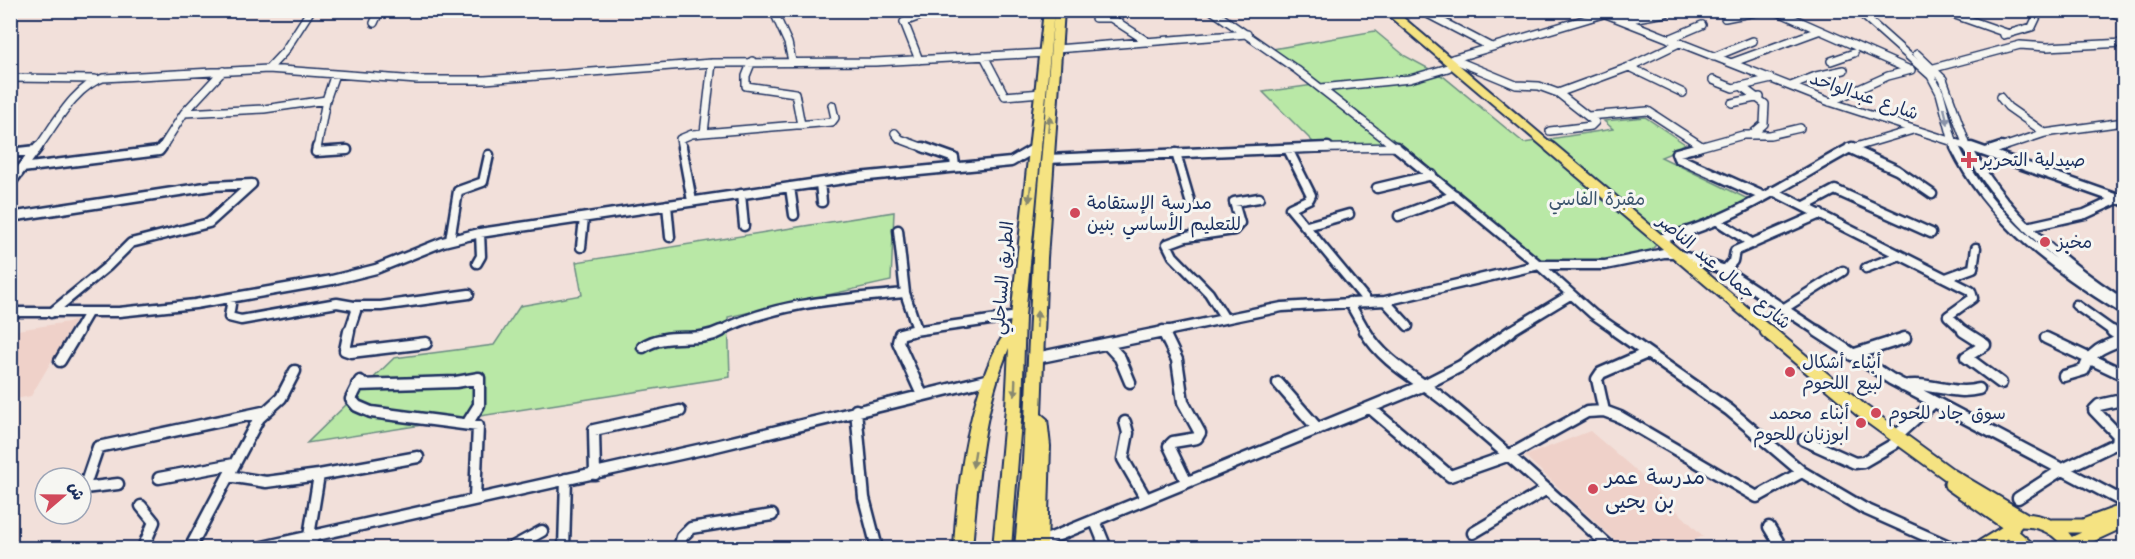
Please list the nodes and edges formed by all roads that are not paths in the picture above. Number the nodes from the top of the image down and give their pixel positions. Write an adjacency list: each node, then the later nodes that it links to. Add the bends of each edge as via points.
1 (311, 10): 46 (street, via 285,52)
2 (380, 10): 23 (street)
3 (773, 10): 41 (street)
4 (1211, 10): 26 (street)
5 (1381, 10): 43 (main road, شارع جمال عبد الناصر)
6 (1388, 10): 43 (main road, شارع جمال عبد الناصر)
7 (1420, 10): 34 (street)
8 (1766, 10): 20 (street)
9 (1774, 10): 25 (street)
10 (1857, 10): 47 (street)
11 (1864, 10): 47 (street)
12 (1941, 10): 27 (street)
13 (2040, 10): 27 (street, via 2032,27)
14 (2108, 10): 21 (street)
15 (1054, 12): 35 (highway, الطريق الساحلي)
16 (1600, 12): 22 (street, شارع عبدالواحد); 34 (street)
17 (1666, 13): 22 (street)
18 (920, 16): 39 (street, via 904,22)
19 (1095, 18): 30 (street, via 1111,18)
20 (1725, 18)
21 (2124, 18)
22 (1621, 21): 28 (street, شارع عبدالواحد)
23 (374, 23)
24 (1702, 25): 28 (street)
25 (1818, 31): 44 (street); 48 (street)
26 (1247, 34): 30 (street); 57 (street)
27 (2009, 34): 33 (street, via 2002,36)
28 (1669, 39): 31 (street, شارع عبدالواحد)
29 (1753, 41): 38 (street)
30 (1148, 42): 35 (street)
31 (1679, 43): 38 (street, شارع عبدالواحد); 45 (street)
32 (2124, 43): 33 (street)
33 (2020, 45): 47 (street)
34 (1491, 46): 43 (street)
35 (1050, 51): 37 (street); 58 (highway, الطريق الساحلي); 93 (highway, الطريق الساحلي, one-way to 35)
36 (1854, 53): 56 (street, via 1832,61 1842,71 1816,76)
37 (984, 56): 39 (street); 58 (street, via 1005,96)
38 (1714, 57): 44 (street, شارع عبدالواحد)
39 (919, 60): 41 (street)
40 (752, 61): 41 (street); 42 (street); 71 (street, via 746,86 795,93)
41 (792, 61)
42 (712, 63): 50 (street, via 485,80); 75 (street)
43 (1450, 63): 57 (street, via 1410,79); 59 (street, via 1516,85 1539,86); 130 (main road, شارع جمال عبد الناصر); 134 (main road, شارع جمال عبد الناصر)
44 (1731, 63): 52 (street, شارع عبدالواحد)
45 (1629, 67): 59 (street); 60 (street)
46 (268, 69): 49 (street); 50 (street)
47 (1930, 69): 48 (street); 80 (street, one-way to 80, via 1939,88); 82 (street, via 1947,89)
48 (1910, 70): 64 (street)
49 (223, 72): 53 (street); 67 (street)
50 (335, 74): 63 (street)
51 (10, 78): 53 (street)
52 (1772, 79): 55 (street); 56 (street, شارع عبدالواحد)
53 (95, 80): 87 (street, via 75,98)
54 (1713, 80): 55 (street, via 1731,88)
55 (1741, 86): 61 (street)
56 (1791, 87): 64 (street, شارع عبدالواحد)
57 (1321, 88): 83 (street)
58 (1041, 93): 84 (highway, الطريق الساحلي)
59 (1558, 93): 68 (street)
60 (1683, 93)
61 (1760, 97): 65 (street); 78 (street, via 1765,104 1765,121)
62 (2000, 97): 77 (street)
63 (326, 100): 67 (street, via 264,109); 88 (street, via 316,152)
64 (1830, 102): 69 (street, شارع عبدالواحد)
65 (1732, 103)
66 (832, 105): 71 (street, via 835,120)
67 (184, 113): 96 (street, via 159,151)
68 (1588, 116): 74 (street, via 1595,124); 81 (street, via 1648,111)
69 (1878, 119): 73 (street, شارع عبدالواحد); 79 (street)
70 (2124, 122): 77 (street)
71 (801, 125): 75 (street)
72 (1800, 128): 78 (street)
73 (1914, 130): 79 (street); 80 (street, شارع عبدالواحد)
74 (1550, 131)
75 (704, 133): 110 (street, via 682,137 678,142)
76 (895, 133): 95 (street, via 900,139 947,154 954,158)
77 (2045, 133): 89 (street)
78 (1751, 135): 81 (street)
79 (1886, 136): 85 (street)
80 (1952, 141): 82 (street, شارع عبدالواحد); 153 (street, via 1976,180 2032,243 2067,273)
81 (1700, 145): 107 (street, via 1675,155)
82 (1966, 146): 89 (street, شارع عبدالواحد); 124 (street, via 1990,186)
83 (1396, 147): 86 (street); 98 (street)
84 (1035, 148): 94 (street); 97 (highway, الطريق الساحلي)
85 (1849, 148): 103 (street); 105 (street, via 1897,170)
86 (1288, 149): 91 (street); 123 (street, via 1311,195 1290,208)
87 (36, 150): 90 (street); 96 (street)
88 (347, 150)
89 (1986, 152): 109 (street, شارع عبدالواحد)
90 (10, 153)
91 (1176, 153): 93 (street); 111 (street)
92 (489, 155): 129 (street, via 483,182 458,191)
93 (1047, 159): 170 (highway, الطريق الساحلي, one-way to 93)
94 (1011, 162): 95 (street); 97 (street, via 1025,164)
95 (955, 167): 99 (street)
96 (22, 168): 100 (street)
97 (1032, 171): 158 (highway, الطريق الساحلي, one-way to 158)
98 (1432, 175): 102 (street); 106 (street)
99 (820, 183): 101 (street); 112 (street)
100 (10, 184)
101 (790, 187): 104 (street); 117 (street)
102 (1377, 188)
103 (1773, 190): 107 (street); 114 (street)
104 (741, 194): 110 (street); 122 (street)
105 (1932, 194)
106 (1455, 195): 118 (street); 137 (street)
107 (1763, 196): 121 (street)
108 (1259, 198): 157 (street, via 1234,202 1240,223 1234,230 1167,244)
109 (2123, 199): 124 (street, via 2085,214)
110 (692, 201): 113 (street)
111 (1190, 201)
112 (822, 202)
113 (667, 205): 120 (street); 128 (street)
114 (1805, 206): 116 (street); 127 (street, via 1835,190)
115 (1349, 214): 123 (street)
116 (1820, 214): 131 (street); 135 (street)
117 (794, 215)
118 (1399, 216)
119 (10, 217): 155 (street, via 212,186 252,184 209,223 131,243)
120 (584, 218): 126 (street); 132 (street)
121 (1716, 220): 130 (street); 131 (street)
122 (744, 226)
123 (1307, 226): 148 (street, via 1347,281)
124 (2026, 227): 149 (street, via 2073,270)
125 (897, 230): 142 (street)
126 (480, 233): 129 (street); 136 (street, via 481,256)
127 (1931, 233)
128 (670, 237)
129 (450, 240): 145 (street, via 375,269)
130 (1658, 240): 134 (main road, شارع جمال عبد الناصر)
131 (1753, 244): 139 (street, via 1735,251)
132 (581, 247)
133 (1976, 248): 141 (street, via 1973,268)
134 (1669, 253): 137 (street, via 1605,265); 139 (street); 196 (main road, شارع جمال عبد الناصر, via 1787,358)
135 (1898, 256): 138 (street); 141 (street)
136 (477, 263)
137 (1539, 265): 144 (street); 146 (street)
138 (1866, 268)
139 (1725, 270): 152 (street)
140 (1843, 271): 152 (street)
141 (1946, 278): 179 (street, via 1974,295 1948,316 1985,345 1966,357)
142 (905, 293): 160 (street); 167 (street, via 784,310 744,319 711,336 669,337)
143 (469, 294): 151 (street)
144 (1570, 295): 168 (street); 180 (street, via 1533,315 1461,366)
145 (232, 298): 151 (street, via 229,317 241,320 337,303); 156 (street, via 140,311)
146 (1385, 300): 148 (street); 159 (street)
147 (1349, 302): 148 (street); 157 (street, via 1304,304); 180 (street, via 1372,344)
148 (1368, 302)
149 (2124, 303)
150 (2076, 305): 164 (street)
151 (354, 306): 165 (street, via 345,350 359,352)
152 (1783, 309): 169 (street)
153 (2124, 310)
154 (10, 312): 155 (street)
155 (51, 313): 156 (street)
156 (88, 313): 172 (street)
157 (1224, 317): 161 (street)
158 (1018, 321): 160 (street); 176 (highway, via 1006,337); 235 (highway, الطريق الساحلي, one-way to 235)
159 (1408, 326)
160 (918, 329): 183 (street, via 900,334 898,342)
161 (1163, 331): 166 (street); 207 (street, via 1177,360 1183,402 1200,433 1197,438 1169,446)
162 (1905, 338): 169 (street)
163 (2046, 338): 171 (street)
164 (2124, 339): 171 (street, via 2101,347)
165 (426, 343)
166 (1107, 344): 170 (street); 177 (street, via 1120,358)
167 (643, 347)
168 (1647, 352): 190 (street, via 1601,373 1597,379); 201 (street, via 1729,410)
169 (1852, 355): 181 (street)
170 (1035, 358): 184 (highway, الطريق الساحلي)
171 (2088, 358): 174 (street); 175 (street, via 2084,370)
172 (60, 361)
173 (295, 371): 191 (street, via 281,399)
174 (2124, 375)
175 (2064, 376)
176 (990, 379): 183 (street); 234 (highway, one-way to 234, via 974,459)
177 (1130, 382)
178 (1278, 383): 194 (street)
179 (2001, 383)
180 (1422, 386): 187 (street); 197 (street)
181 (1903, 386): 182 (street, via 1925,382 1960,394); 186 (street)
182 (1979, 389)
183 (922, 395): 188 (street)
184 (1034, 396): 225 (highway, الطريق الساحلي); 225 (highway, via 1042,446)
185 (2117, 401): 200 (street, via 2094,410 2118,435 2117,443)
186 (1933, 403): 196 (street); 200 (street)
187 (1370, 408): 194 (street); 197 (street, via 1449,476)
188 (856, 410): 202 (street); 233 (street, via 864,498)
189 (680, 411): 202 (street, via 594,430)
190 (1604, 411): 197 (street, via 1587,412); 201 (street, via 1757,497)
191 (263, 412): 199 (street); 208 (street, via 225,418 138,442 98,447 84,488)
192 (469, 422): 192 (street, via 366,411 351,399 358,383 456,382 479,378 479,405); 210 (street, via 478,426)
193 (1125, 422): 212 (street, via 1128,433 1123,459)
194 (1318, 429): 207 (street)
195 (1804, 440): 196 (street, via 1855,463 1863,462)
196 (1895, 440): 219 (main road, شارع جمال عبد الناصر)
197 (1510, 455): 209 (street)
198 (418, 457): 203 (street)
199 (234, 464): 204 (street); 205 (street)
200 (2063, 469): 211 (street); 213 (street)
201 (1802, 472): 239 (street, via 1863,508)
202 (595, 474): 206 (street)
203 (320, 475): 204 (street, via 266,482); 224 (street)
204 (228, 476): 228 (street)
205 (159, 478)
206 (566, 479): 210 (street); 231 (street)
207 (1186, 481): 212 (street)
208 (118, 484)
209 (1547, 489): 223 (street); 237 (street)
210 (475, 498): 224 (street)
211 (2018, 498)
212 (1146, 499): 217 (street)
213 (2124, 502)
214 (141, 506): 227 (street, via 154,522)
215 (2124, 511): 220 (main road, via 2083,526)
216 (772, 515): 232 (street, via 695,527 682,537)
217 (1095, 520): 225 (street); 236 (street)
218 (2124, 520): 226 (main road)
219 (2015, 525): 220 (main road); 240 (main road); 241 (main road, via 2014,536)
220 (2049, 526): 226 (main road)
221 (1769, 527): 238 (street)
222 (542, 531): 230 (street)
223 (1473, 533)
224 (310, 540): 229 (street)
225 (1034, 547)
226 (2071, 548)
227 (143, 549)
228 (190, 549)
229 (258, 549)
230 (511, 549)
231 (564, 549)
232 (679, 549)
233 (877, 549)
234 (963, 549)
235 (1002, 549)
236 (1106, 549)
237 (1611, 549)
238 (1782, 549)
239 (1953, 549)
240 (1980, 549)
241 (2028, 549)

